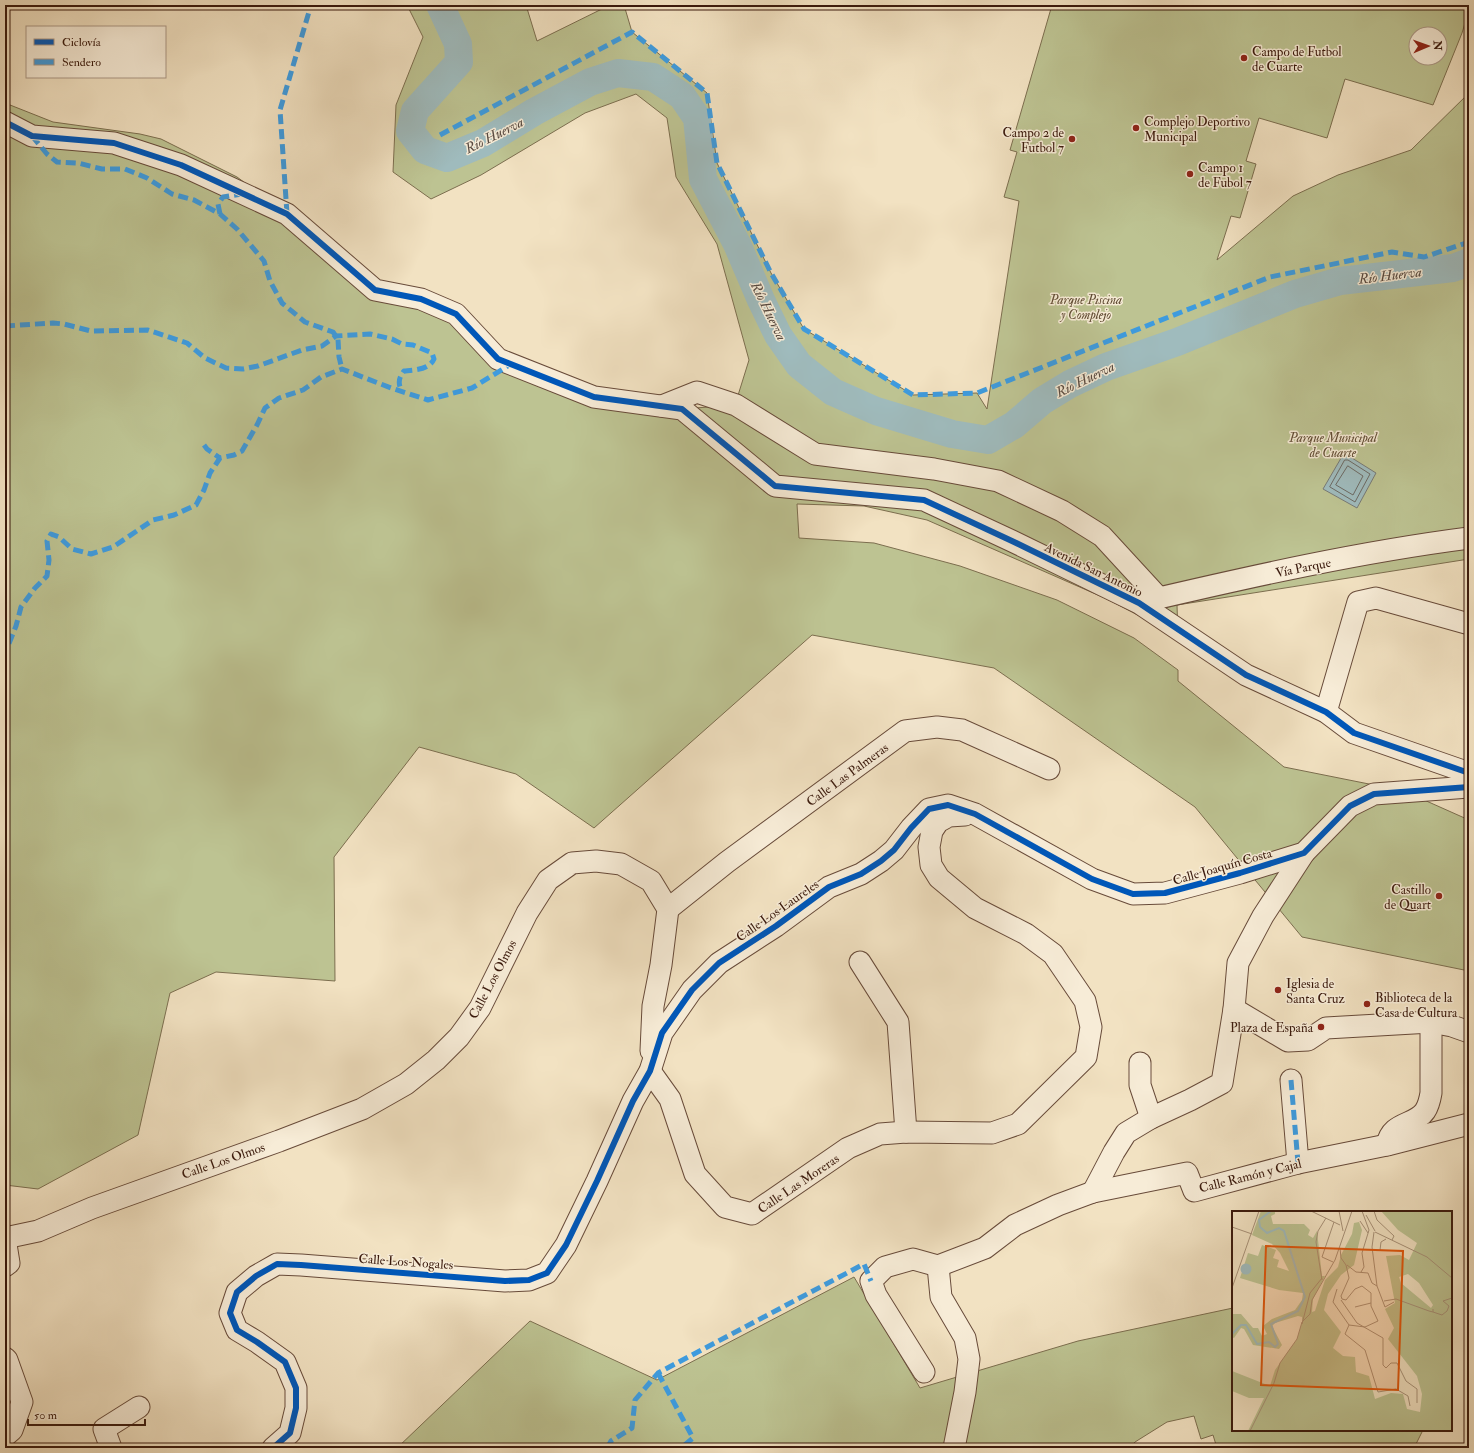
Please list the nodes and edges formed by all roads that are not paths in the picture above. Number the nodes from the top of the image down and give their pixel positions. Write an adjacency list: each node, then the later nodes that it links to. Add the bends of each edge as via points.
1 (5, 122): 2 (street, via 32,136 114,143 181,165 287,214 375,290 421,299 456,314 498,359 594,397)
2 (662, 406): 4 (street, via 697,392 736,405 815,454 934,469 998,481 1062,511 1102,536); 5 (street, Avenida San Antonio, via 682,409 775,486 924,500)
3 (1469, 538): 4 (street, Vía Parque, via 1412,546)
4 (1159, 598): 5 (street, Vía Parque)
5 (1139, 603): 7 (street, Avenida San Antonio, via 1246,675)
6 (1469, 624): 7 (street, via 1376,598 1358,602)
7 (1326, 712): 9 (street, Avenida San Antonio, via 1354,733)
8 (1049, 769): 13 (street, Calle Las Palmeras, via 962,730 937,727 905,731 727,862)
9 (1469, 773)
10 (1469, 787): 12 (street, Calle Joaquín Costa, via 1374,794 1350,806)
11 (976, 814): 12 (street, Calle Joaquín Costa, via 1092,880 1133,894 1165,893); 19 (street, Calle Los Laureles, via 948,805 929,809 894,850 881,861 861,874 829,887 776,926 719,962 692,990 662,1033); 23 (street, Calle Las Moreras, via 949,816 938,822 932,831 929,847 931,865 939,878 975,908 1026,934 1053,954 1085,1001 1091,1026 1086,1057 1018,1124 992,1133)
12 (1304, 853): 15 (street, via 1263,916 1238,963)
13 (668, 909): 19 (street, via 653,1006); 27 (street, Calle Los Olmos, via 651,881 621,864 596,861 572,863 548,880 528,913 480,1008 436,1060 406,1084 362,1109 279,1141 92,1208 38,1232)
14 (860, 962): 23 (street, via 898,1022)
15 (1234, 1010): 16 (street, via 1288,1041 1308,1040 1326,1028); 21 (street, via 1222,1083)
16 (1431, 1022): 17 (street); 24 (street, via 1429,1104 1414,1120 1397,1127)
17 (1469, 1032)
18 (1140, 1063): 21 (street, via 1140,1085)
19 (650, 1071): 23 (street, Calle Las Moreras, via 670,1099 695,1174 725,1207 752,1214 848,1148 880,1134); 35 (street, Calle Los Nogales, via 633,1101 598,1181 566,1245 547,1273 529,1280 505,1280 277,1264 256,1276 237,1292 230,1313 237,1330 285,1362 296,1388 296,1408 290,1433)
20 (1291, 1080): 25 (street)
21 (1151, 1118): 26 (street, via 1126,1133)
22 (1469, 1124): 24 (street, Calle Ramón y Cajal)
23 (906, 1132)
24 (1387, 1144): 25 (street, Calle Ramón y Cajal)
25 (1298, 1163): 26 (street, Calle Ramón y Cajal, via 1194,1191 1187,1173)
26 (1093, 1192): 29 (street, Calle Ramón y Cajal, via 1016,1225 985,1248)
27 (5, 1238): 28 (street, via 9,1263)
28 (5, 1266)
29 (938, 1266): 31 (street, via 913,1259 885,1267 871,1281 876,1295); 36 (street, via 941,1297 965,1338 969,1359)
30 (5, 1358): 33 (street, via 22,1402 12,1430)
31 (924, 1372)
32 (139, 1407): 34 (street, via 104,1428)
33 (5, 1436)
34 (111, 1448)
35 (273, 1448)
36 (954, 1448)

